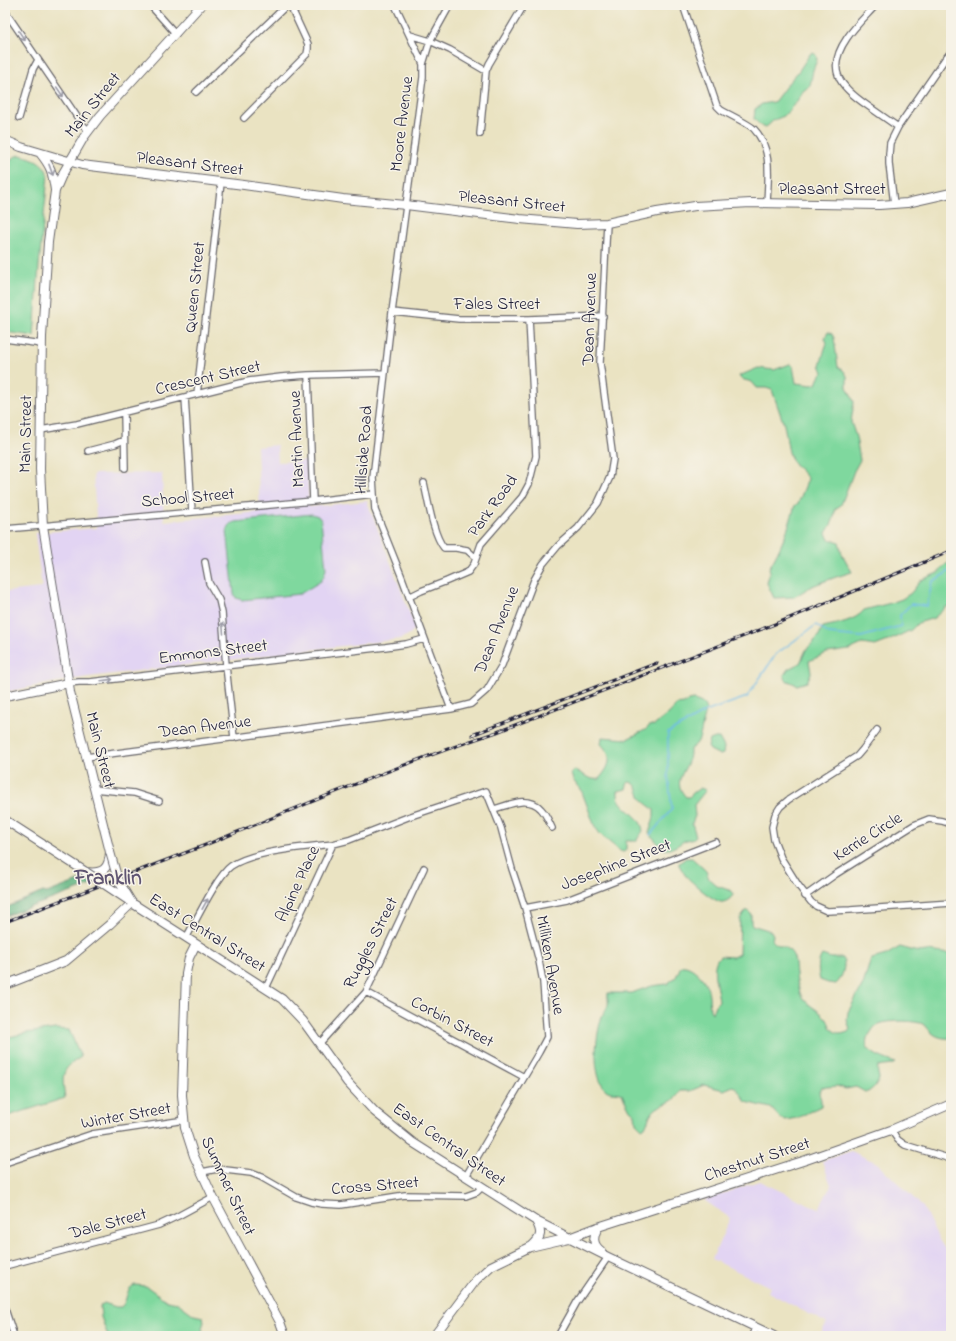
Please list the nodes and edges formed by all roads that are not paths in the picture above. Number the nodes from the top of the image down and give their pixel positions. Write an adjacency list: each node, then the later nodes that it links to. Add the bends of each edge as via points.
1 (150, 5): 11 (street)
2 (201, 5): 11 (main road, Main Street)
3 (286, 5): 18 (street)
4 (290, 5): 20 (street, via 308,44 307,54)
5 (395, 5): 12 (street, Moore Avenue)
6 (450, 5): 13 (street)
7 (524, 5): 17 (street)
8 (683, 5): 31 (street, via 717,106 753,128 763,142 767,154)
9 (876, 5): 21 (street, via 843,45 838,55 838,74 840,82 855,97)
10 (5, 11): 15 (street, one-way to 15)
11 (176, 34): 22 (main road, Main Street)
12 (410, 36): 13 (street); 16 (street, Moore Avenue)
13 (430, 41): 16 (street); 17 (street)
14 (951, 52): 21 (street)
15 (38, 60): 19 (street, via 32,69); 22 (street, one-way to 22)
16 (423, 64): 33 (street, Moore Avenue)
17 (486, 71): 23 (street)
18 (196, 92)
19 (19, 118)
20 (244, 118)
21 (898, 126): 32 (street, via 888,154)
22 (88, 130): 27 (main road, Main Street)
23 (480, 134)
24 (5, 136): 25 (main road)
25 (5, 140): 26 (main road, Pleasant Street)
26 (39, 153): 27 (main road, Pleasant Street); 29 (main road, one-way to 29, via 52,171)
27 (69, 162): 28 (main road, Pleasant Street); 29 (main road, Main Street)
28 (221, 183): 33 (main road, Pleasant Street); 42 (street, Queen Street)
29 (55, 191): 39 (main road, Main Street, via 45,275)
30 (951, 193): 32 (main road, Pleasant Street)
31 (767, 203): 32 (main road, Pleasant Street); 34 (main road, Pleasant Street, via 695,206)
32 (894, 204)
33 (406, 205): 34 (main road, Pleasant Street, via 535,221); 35 (street, Hillside Road)
34 (608, 223): 36 (street, Dean Avenue)
35 (392, 312): 37 (street, Fales Street, via 459,319); 40 (street, Hillside Road)
36 (603, 316): 37 (street, Fales Street); 62 (street, Dean Avenue, via 600,363 613,459 607,485 598,502 578,528 543,564 534,580 502,665 487,690 470,704)
37 (529, 319): 55 (street, Park Road, via 536,456 530,484 522,497 480,544)
38 (5, 339): 39 (street)
39 (42, 344): 45 (main road, Main Street)
40 (385, 373): 41 (street, Crescent Street); 50 (street, Hillside Road, via 373,478)
41 (308, 375): 42 (street, Crescent Street, via 249,381); 51 (street, Martin Avenue)
42 (197, 394): 43 (street, Crescent Street)
43 (185, 397): 44 (street, Crescent Street); 52 (street)
44 (124, 412): 45 (street, Crescent Street); 46 (street)
45 (40, 430): 53 (main road, Main Street)
46 (124, 440): 47 (street); 48 (street)
47 (88, 451)
48 (125, 468)
49 (424, 483): 55 (street, via 441,544 444,548 466,550)
50 (374, 494): 51 (street, School Street); 57 (street, Hillside Road, via 375,510)
51 (313, 501): 52 (street, School Street)
52 (192, 512): 53 (street, School Street)
53 (43, 526): 54 (street, School Street); 60 (main road, Main Street)
54 (5, 528)
55 (476, 558): 57 (street, Park Road, via 468,572 463,575)
56 (205, 562): 59 (street, one-way to 56, via 222,613 219,600 209,583)
57 (409, 597): 58 (street, Hillside Road)
58 (424, 638): 59 (street, Emmons Street, via 385,647); 62 (street, Hillside Road)
59 (226, 666): 60 (street, Emmons Street, one-way to 59); 64 (street)
60 (69, 683): 61 (main road, Emmons Street); 65 (main road, Main Street)
61 (5, 696)
62 (451, 709): 64 (street, Dean Avenue)
63 (877, 730): 78 (street, via 856,756 793,796 775,815 772,827 774,840 781,858)
64 (234, 738): 65 (street, Dean Avenue)
65 (86, 757): 66 (main road, Main Street)
66 (94, 789): 68 (street, via 134,793); 75 (main road, Main Street)
67 (486, 791): 69 (street, Milliken Avenue); 74 (street, Alpine Place)
68 (159, 801)
69 (494, 809): 72 (street, via 521,801 533,802 541,809); 81 (street, Milliken Avenue)
70 (5, 820): 77 (main road, East Central Street)
71 (951, 824): 78 (street, Kerrie Circle, via 929,819 914,825 841,870)
72 (552, 828)
73 (716, 842): 81 (street, Josephine Street, via 567,900)
74 (332, 844): 82 (street, one-way to 74, via 213,889 232,865 271,852); 85 (street, Alpine Place)
75 (110, 852): 77 (main road, bridge, via 109,863 105,869 98,873); 79 (main road, Main Street, bridge, via 118,880)
76 (424, 868): 86 (street, Ruggles Street)
77 (86, 872): 79 (main road, East Central Street, bridge)
78 (805, 896): 80 (street, via 816,906 832,911)
79 (132, 903): 82 (main road, East Central Street); 84 (main road, via 66,960)
80 (951, 903)
81 (525, 908): 88 (street, Milliken Avenue, via 543,982 547,1037)
82 (186, 938): 83 (main road, East Central Street)
83 (196, 944): 85 (main road, East Central Street); 90 (main road, Summer Street, via 186,973 182,1095)
84 (5, 985)
85 (266, 988): 87 (main road, East Central Street, via 293,1010)
86 (366, 992): 87 (street, Ruggles Street); 88 (street, Corbin Street)
87 (319, 1044): 95 (main road, East Central Street, via 375,1112 412,1142)
88 (524, 1077): 95 (street, Milliken Avenue)
89 (951, 1104): 91 (main road, Chestnut Street)
90 (185, 1120): 93 (street, Winter Street, via 92,1134); 94 (main road, Summer Street, via 194,1156)
91 (891, 1130): 92 (street, via 905,1145); 99 (main road, Chestnut Street)
92 (951, 1159)
93 (5, 1163)
94 (202, 1172): 96 (street, Cross Street, via 217,1169 251,1173 296,1197 311,1202 340,1205 406,1195 466,1196); 97 (main road, Summer Street)
95 (466, 1176): 96 (main road, East Central Street)
96 (482, 1187): 98 (main road, East Central Street)
97 (213, 1197): 103 (street, Dale Street, via 159,1225); 107 (main road, Summer Street)
98 (536, 1221): 100 (main road, East Central Street); 101 (main road, via 539,1227 539,1240)
99 (598, 1227): 100 (main road, Chestnut Street); 102 (main road, via 594,1237 596,1248)
100 (569, 1238): 101 (main road, Chestnut Street); 102 (main road, East Central Street)
101 (530, 1247): 108 (main road, Chestnut Street, via 483,1273)
102 (608, 1257): 105 (main road, East Central Street); 109 (street, via 577,1302)
103 (5, 1266)
104 (5, 1309): 106 (street)
105 (756, 1327): 110 (street); 111 (main road, East Central Street)
106 (14, 1336)
107 (285, 1336)
108 (434, 1336)
109 (558, 1336)
110 (753, 1336)
111 (774, 1336)

